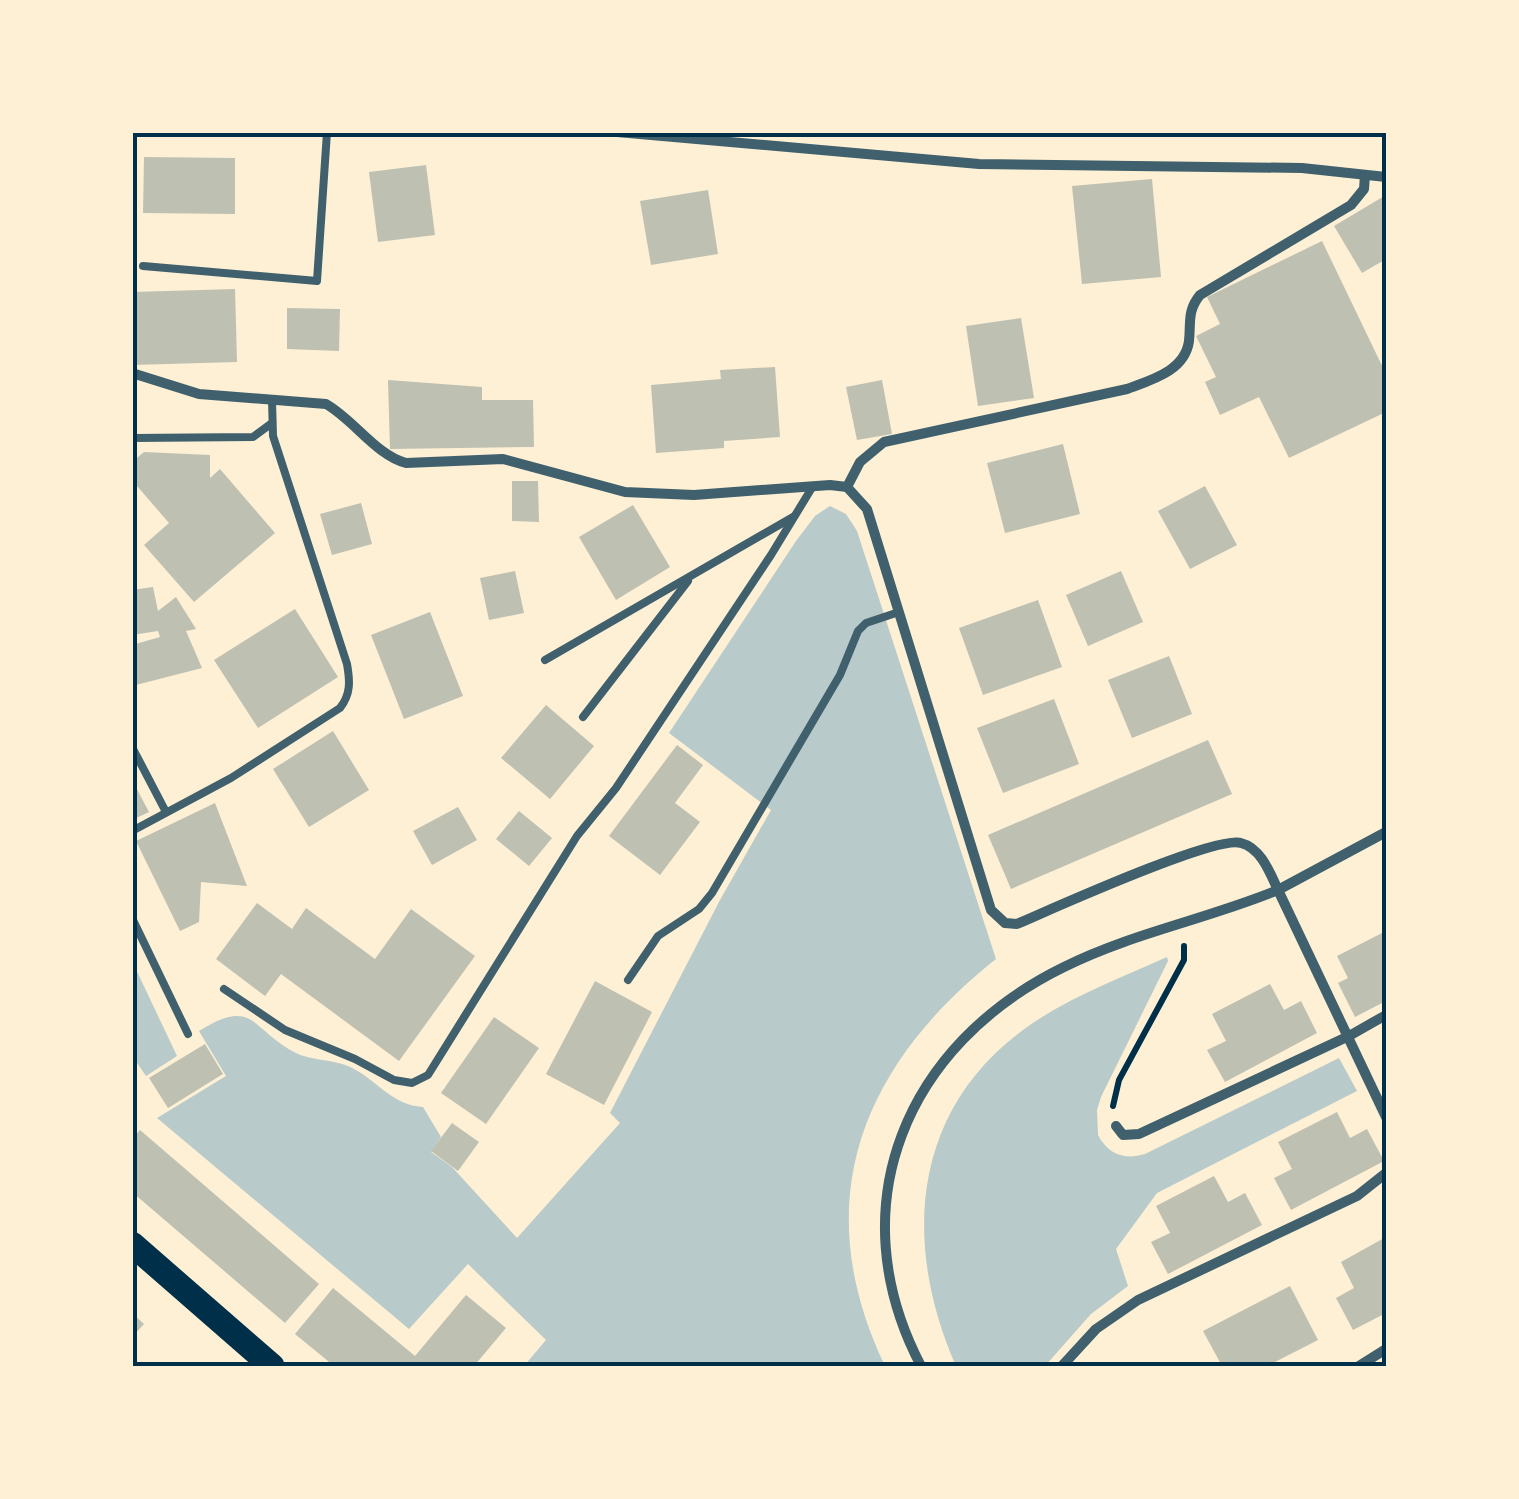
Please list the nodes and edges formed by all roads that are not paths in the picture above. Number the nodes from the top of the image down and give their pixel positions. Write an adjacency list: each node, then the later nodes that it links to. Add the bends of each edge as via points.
1 (327, 132): 5 (lane, via 316,280)
2 (618, 132): 3 (street, via 979,164)
3 (1365, 175): 4 (street); 11 (street, via 1364,189 1351,205 1200,294 1189,313 1184,356 1163,375 1127,389 884,442 860,462)
4 (1386, 177)
5 (143, 266)
6 (132, 373): 7 (street, via 199,394)
7 (272, 400): 8 (lane); 10 (street, via 326,404 384,453 406,462 503,459 625,492 694,495)
8 (272, 423): 9 (lane, via 253,438); 18 (lane, via 347,664 347,698 232,778)
9 (132, 438)
10 (813, 486): 11 (street); 12 (lane)
11 (847, 487): 14 (street, via 866,509)
12 (796, 514): 13 (lane); 24 (lane, via 616,788 577,836 428,1075 394,1080 285,1030)
13 (690, 577): 15 (lane); 16 (lane)
14 (899, 612): 21 (street, via 999,920 1017,924 1231,841 1258,854); 23 (lane, via 858,632 840,675 712,894 658,936)
15 (546, 660)
16 (582, 717)
17 (132, 746): 18 (lane)
18 (166, 812): 19 (lane)
19 (132, 831)
20 (1386, 832): 21 (street)
21 (1278, 890): 27 (street); 34 (street, via 1064,966 1008,1000 962,1042 920,1097 895,1154 883,1218 892,1286)
22 (132, 918): 26 (lane)
23 (628, 980)
24 (224, 988)
25 (1386, 1014): 27 (street)
26 (188, 1034)
27 (1349, 1036): 28 (street); 29 (street, via 1138,1134 1127,1137)
28 (1386, 1117)
29 (1116, 1126)
30 (1386, 1174): 35 (street, via 1357,1196 1138,1300 1096,1329)
31 (132, 1244): 33 (main road)
32 (1386, 1350): 36 (street)
33 (272, 1366)
34 (921, 1366)
35 (1062, 1366)
36 (1359, 1366)

